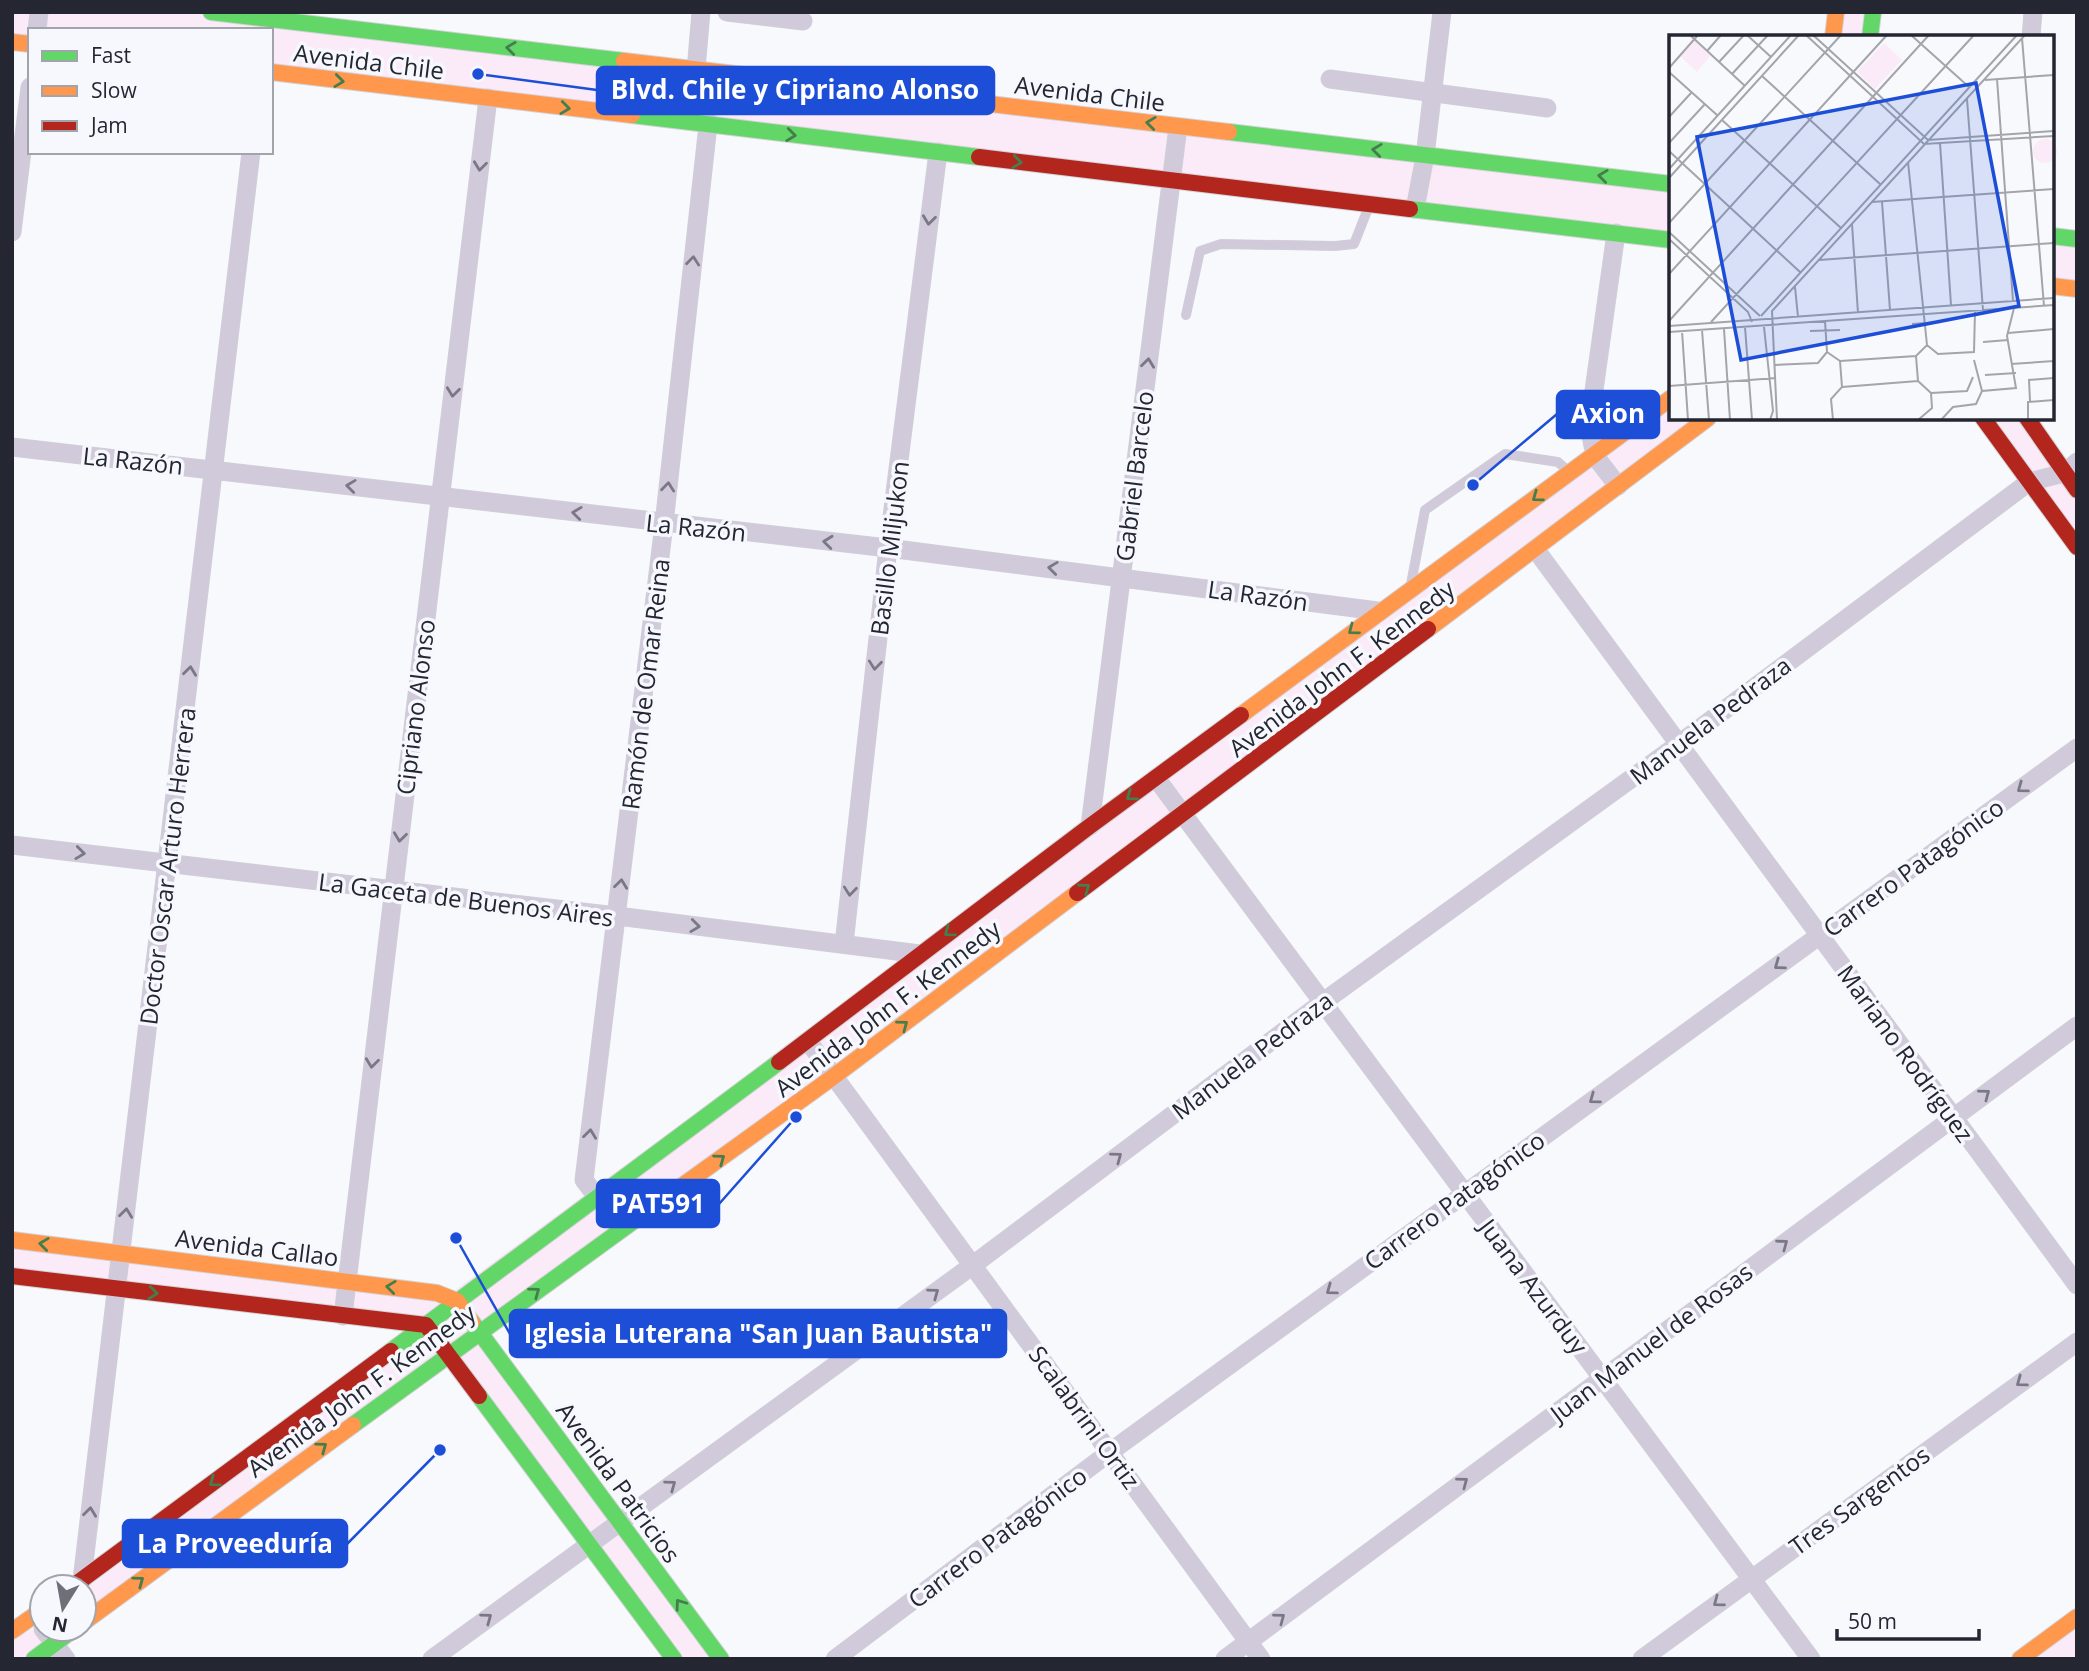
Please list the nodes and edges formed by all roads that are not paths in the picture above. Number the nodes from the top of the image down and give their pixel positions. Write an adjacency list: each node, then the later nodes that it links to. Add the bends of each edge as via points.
1 (211, 12): 10 (main road, Avenida Chile)
2 (701, 12): 14 (street, Ramón de Omar Reina)
3 (726, 12): 9 (street)
4 (1442, 12): 17 (street)
5 (1836, 12): 11 (main road)
6 (1873, 12): 12 (main road)
7 (2033, 12): 13 (street)
8 (327, 19): 10 (main road, Avenida Chile); 14 (main road, Avenida Chile, one-way to 8)
9 (803, 21)
10 (266, 24)
11 (1833, 35)
12 (1870, 35)
13 (2031, 35)
14 (696, 70): 21 (street, Ramón de Omar Reina); 22 (main road, Avenida Chile, one-way to 14)
15 (273, 72): 18 (main road, Avenida Chile, one-way to 18)
16 (1330, 79): 17 (street)
17 (1433, 93): 20 (street); 25 (street)
18 (488, 99): 21 (main road, Avenida Chile, one-way to 21); 50 (street, Cipriano Alonso, one-way to 50)
19 (28, 103): 30 (street)
20 (1547, 108)
21 (708, 125): 23 (main road, Avenida Chile, one-way to 23); 51 (street, Ramón de Omar Reina, one-way to 21)
22 (1178, 127): 25 (main road, Avenida Chile, one-way to 22); 26 (street, Gabriel Barcelo)
23 (938, 152): 26 (main road, Avenida Chile, one-way to 26); 53 (street, Basillo Miljukon, one-way to 53)
24 (251, 154): 45 (street, Doctor Oscar Arturo Herrera)
25 (1425, 156): 27 (main road, Avenida Chile, one-way to 25); 29 (street)
26 (1172, 180): 28 (main road, Avenida Chile); 55 (street, Gabriel Barcelo, one-way to 26)
27 (1669, 184)
28 (1369, 204): 29 (main road, Avenida Chile); 37 (lane, via 1354,244 1222,244 1200,251)
29 (1415, 209): 31 (main road, Avenida Chile)
30 (12, 232)
31 (1616, 233): 34 (main road, Avenida Chile); 43 (street, via 1589,426)
32 (2054, 236): 33 (main road)
33 (2077, 239)
34 (1669, 240)
35 (2054, 286): 36 (main road)
36 (2077, 289)
37 (1186, 315)
38 (1669, 400): 43 (main road, Avenida John F. Kennedy)
39 (1705, 420): 48 (main road, Avenida John F. Kennedy)
40 (1984, 420): 47 (main road)
41 (2029, 420): 44 (main road)
42 (12, 447): 45 (street, La Razón)
43 (1595, 456): 46 (main road, Avenida John F. Kennedy); 48 (street)
44 (2070, 467): 47 (street, Manuela Pedraza); 49 (main road)
45 (213, 468): 50 (street, La Razón, one-way to 45); 64 (street, Doctor Oscar Arturo Herrera, one-way to 45)
46 (1570, 474): 56 (main road, Avenida John F. Kennedy, one-way to 56); 56 (lane, via 1558,462 1505,454 1425,510)
47 (2029, 482): 52 (main road); 58 (street, Manuela Pedraza)
48 (1618, 486): 54 (main road, Avenida John F. Kennedy)
49 (2077, 490)
50 (441, 497): 51 (street, La Razón, one-way to 50); 65 (street, Cipriano Alonso, one-way to 65)
51 (664, 524): 53 (street, La Razón, one-way to 51); 66 (street, Ramón de Omar Reina, one-way to 51)
52 (2077, 547)
53 (888, 548): 55 (street, La Razón, one-way to 53); 68 (street, Basillo Miljukon, one-way to 68)
54 (1536, 550): 58 (street, Mariano Rodríguez); 61 (main road, Avenida John F. Kennedy)
55 (1121, 577): 57 (street, La Razón); 62 (street, Gabriel Barcelo)
56 (1410, 589): 57 (main road, Avenida John F. Kennedy)
57 (1378, 611): 60 (main road, Avenida John F. Kennedy, one-way to 60)
58 (1679, 744): 67 (street, Mariano Rodríguez); 70 (street, Manuela Pedraza)
59 (2077, 748): 67 (street, Carrero Patagónico, one-way to 67)
60 (1156, 778): 61 (street, Juana Azurduy); 62 (main road, Avenida John F. Kennedy, one-way to 62)
61 (1183, 814): 70 (street, Juana Azurduy); 73 (main road, Avenida John F. Kennedy, one-way to 61)
62 (1090, 826): 69 (main road, Avenida John F. Kennedy, one-way to 69)
63 (12, 845): 64 (street, La Gaceta de Buenos Aires, one-way to 64)
64 (167, 864): 65 (street, La Gaceta de Buenos Aires); 78 (street, Doctor Oscar Arturo Herrera, one-way to 64)
65 (393, 891): 66 (street, La Gaceta de Buenos Aires); 81 (street, Cipriano Alonso, one-way to 81)
66 (617, 916): 68 (street, La Gaceta de Buenos Aires, one-way to 68); 76 (street, Ramón de Omar Reina, one-way to 66, via 584,1180)
67 (1819, 936): 74 (street, Mariano Rodríguez); 75 (street, Carrero Patagónico, one-way to 75)
68 (844, 944): 69 (street, La Gaceta de Buenos Aires)
69 (920, 954): 72 (main road, Avenida John F. Kennedy)
70 (1323, 1002): 75 (street, Juana Azurduy); 79 (street, Manuela Pedraza, one-way to 70)
71 (2077, 1026): 74 (street, Juan Manuel de Rosas, one-way to 71)
72 (808, 1041): 73 (street, Scalabrini Ortiz); 76 (main road, Avenida John F. Kennedy)
73 (833, 1077): 79 (street, Scalabrini Ortiz); 87 (main road, Avenida John F. Kennedy, one-way to 73)
74 (1954, 1118): 82 (street, Mariano Rodríguez); 90 (street, Juan Manuel de Rosas, one-way to 74)
75 (1464, 1192): 90 (street, Juana Azurduy); 91 (street, Carrero Patagónico, one-way to 91)
76 (597, 1197): 84 (main road, Avenida John F. Kennedy)
77 (12, 1240): 78 (main road, Avenida Callao, one-way to 77)
78 (122, 1253): 81 (main road, Avenida Callao); 83 (street, Doctor Oscar Arturo Herrera)
79 (973, 1265): 91 (street, Scalabrini Ortiz); 92 (street, Manuela Pedraza, one-way to 79)
80 (12, 1276): 83 (main road)
81 (346, 1281): 84 (main road, Avenida Callao, one-way to 81, via 437,1293); 85 (street, Cipriano Alonso)
82 (2077, 1285)
83 (118, 1289): 85 (main road, one-way to 85); 94 (street, Doctor Oscar Arturo Herrera, one-way to 83)
84 (457, 1301): 86 (main road, Avenida John F. Kennedy); 87 (main road)
85 (342, 1317): 86 (main road)
86 (426, 1325): 89 (main road); 95 (main road, Avenida John F. Kennedy, one-way to 95)
87 (480, 1332): 89 (main road, Avenida John F. Kennedy); 92 (main road, Avenida Patricios)
88 (2077, 1342): 96 (street, Tres Sargentos, one-way to 96)
89 (448, 1354): 93 (main road); 97 (main road, Avenida John F. Kennedy, one-way to 89)
90 (1603, 1378): 96 (street, Juana Azurduy); 99 (street, Juan Manuel de Rosas, one-way to 90)
91 (1110, 1452): 99 (street, Scalabrini Ortiz); 105 (street, Carrero Patagónico)
92 (620, 1522): 93 (street, Manuela Pedraza); 104 (main road, Avenida Patricios, one-way to 92)
93 (589, 1544): 102 (street, Manuela Pedraza, one-way to 93); 103 (main road)
94 (78, 1573)
95 (91, 1573)
96 (1751, 1578): 108 (street, Tres Sargentos, one-way to 108); 109 (street, Juana Azurduy)
97 (98, 1612)
98 (2077, 1617): 110 (main road)
99 (1248, 1642): 106 (street, Juan Manuel de Rosas); 107 (street, Scalabrini Ortiz)
100 (55, 1643): 101 (street)
101 (65, 1659)
102 (432, 1659)
103 (674, 1659)
104 (721, 1659)
105 (835, 1659)
106 (1226, 1659)
107 (1261, 1659)
108 (1642, 1659)
109 (1811, 1659)
110 (2020, 1659)

